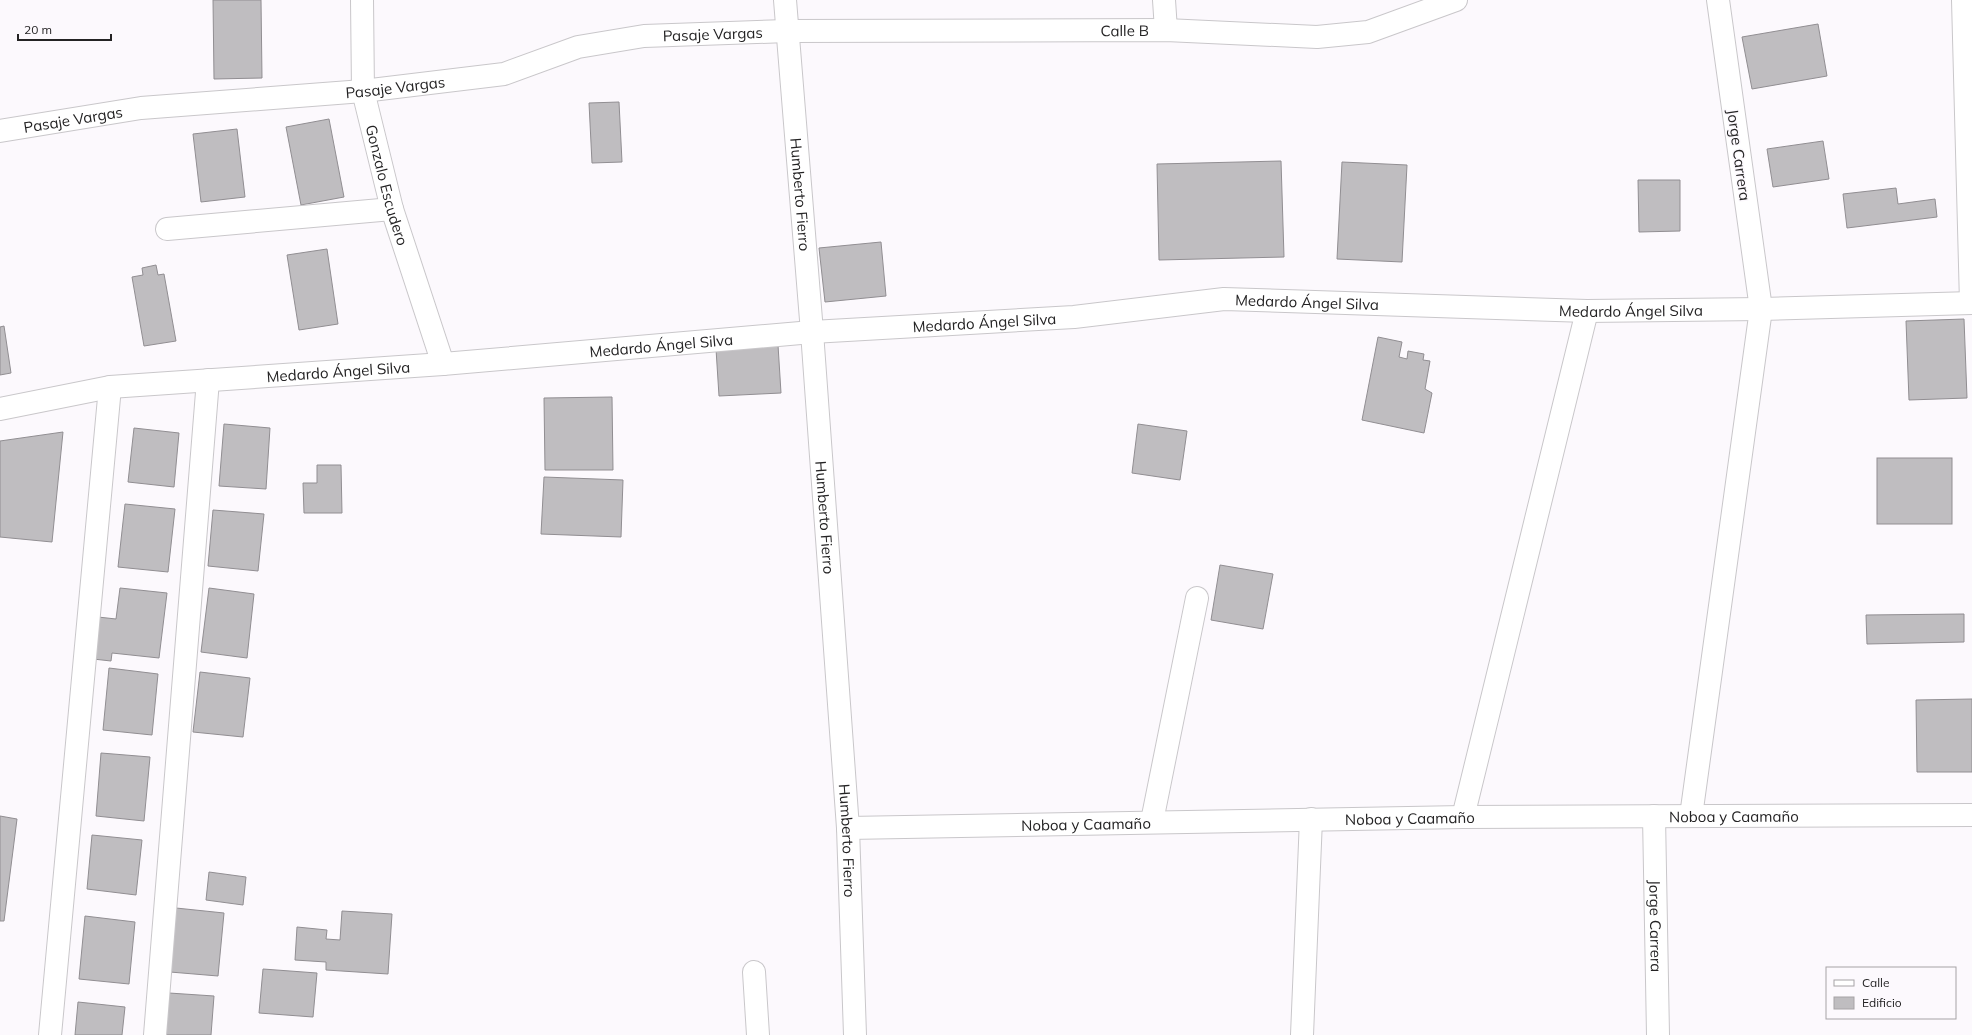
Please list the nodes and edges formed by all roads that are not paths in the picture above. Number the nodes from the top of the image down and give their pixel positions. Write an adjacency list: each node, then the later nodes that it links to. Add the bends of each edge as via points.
1 (362, 0): 9 (street, Gonzalo Escudero)
2 (784, 0): 8 (street, Humberto Fierro)
3 (1164, 0): 7 (street)
4 (1456, 0): 7 (street, Calle B, via 1368,32 1317,37)
5 (1718, 0): 14 (street, Jorge Carrera)
6 (1962, 0): 13 (street)
7 (1166, 30): 8 (street, Calle B)
8 (787, 31): 9 (street, Pasaje Vargas, via 644,36 578,47 504,74); 16 (street, Humberto Fierro)
9 (363, 91): 10 (street, Pasaje Vargas, via 141,108); 11 (street, Gonzalo Escudero)
10 (0, 131)
11 (392, 209): 12 (street); 17 (street, Gonzalo Escudero)
12 (167, 229)
13 (1972, 303): 14 (street, Medardo Ángel Silva)
14 (1761, 309): 15 (street, Medardo Ángel Silva); 24 (street, Jorge Carrera)
15 (1587, 311): 16 (street, Medardo Ángel Silva, via 1224,299 1074,317); 25 (street)
16 (812, 332): 17 (street, Medardo Ángel Silva); 28 (street, Humberto Fierro)
17 (443, 364): 18 (street, Medardo Ángel Silva)
18 (208, 380): 19 (street, Medardo Ángel Silva); 31 (street)
19 (110, 387): 20 (street, Medardo Ángel Silva); 30 (street)
20 (0, 409)
21 (1197, 598): 27 (street)
22 (1972, 815): 24 (street, Noboa y Caamaño)
23 (1654, 816): 24 (street, Noboa y Caamaño); 25 (street, Noboa y Caamaño); 35 (street, Jorge Carrera)
24 (1691, 816)
25 (1463, 817): 26 (street, Noboa y Caamaño)
26 (1311, 819): 27 (street, Noboa y Caamaño); 34 (street)
27 (1152, 822): 28 (street, Noboa y Caamaño)
28 (848, 828): 33 (street, Humberto Fierro)
29 (754, 972): 32 (street)
30 (50, 1035)
31 (155, 1035)
32 (758, 1035)
33 (855, 1035)
34 (1302, 1035)
35 (1658, 1035)

